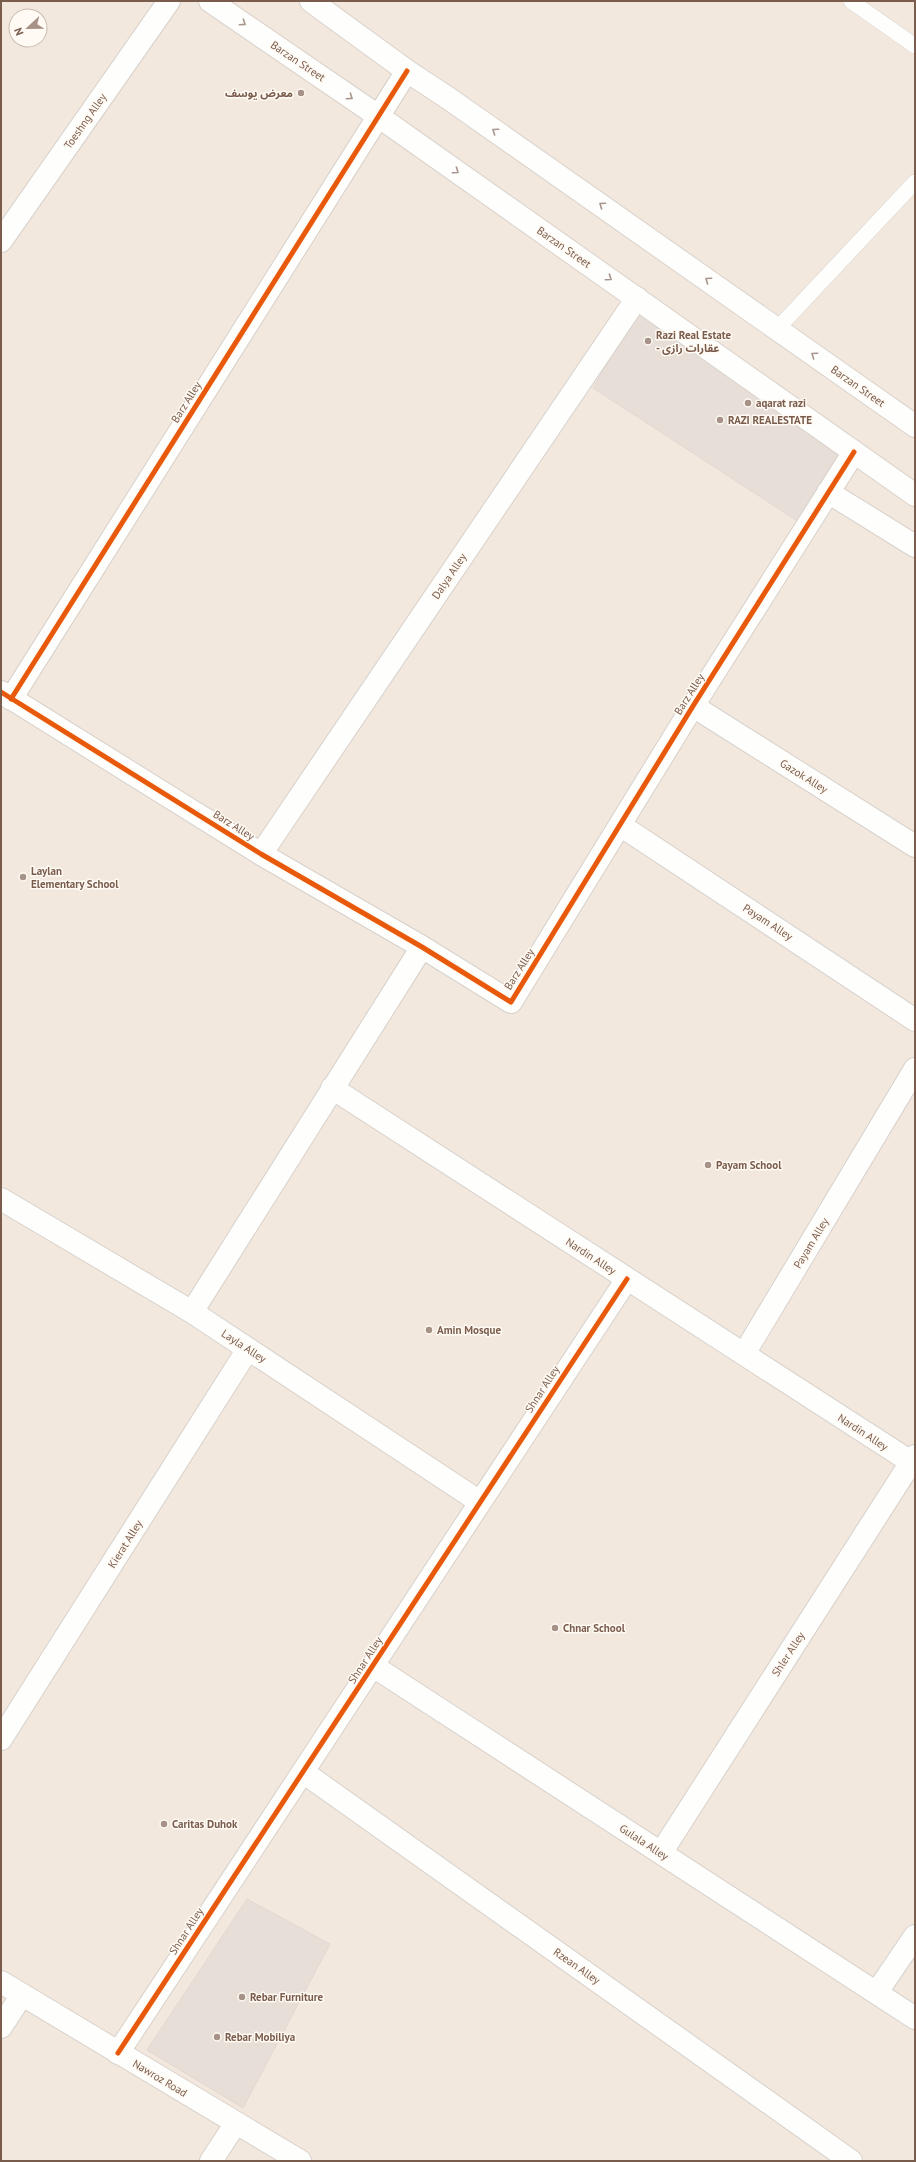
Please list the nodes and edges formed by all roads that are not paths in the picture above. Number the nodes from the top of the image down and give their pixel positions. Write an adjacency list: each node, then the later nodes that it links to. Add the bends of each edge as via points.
1 (169, 1): 9 (street, Toeshng Alley)
2 (210, 1): 7 (street, Barzan Street, one-way to 7)
3 (311, 1): 6 (street, Barzan Street)
4 (851, 1): 5 (lane)
5 (915, 46)
6 (407, 71): 7 (street, Barz Alley); 11 (street, Barzan Street, one-way to 6)
7 (378, 116): 10 (street, Barzan Street, one-way to 10); 17 (street, Barz Alley)
8 (915, 182): 11 (lane)
9 (1, 241)
10 (638, 298): 13 (street, Barzan Street); 21 (street, Dalya Alley)
11 (778, 329): 12 (street, Barzan Street, one-way to 11)
12 (915, 426)
13 (854, 452): 14 (street, Barz Alley); 15 (street, Barzan Street)
14 (828, 492): 16 (street); 18 (street, Barz Alley)
15 (915, 495)
16 (915, 546)
17 (6, 696): 21 (street, Barz Alley)
18 (693, 706): 19 (street, Barz Alley); 20 (street, Gazok Alley)
19 (620, 825): 22 (street, Barz Alley, via 511,1002); 23 (street, Payam Alley)
20 (915, 846)
21 (261, 854): 22 (street, Barz Alley)
22 (422, 947): 25 (street)
23 (915, 1020)
24 (915, 1069): 30 (street, Payam Alley)
25 (332, 1088): 27 (street, Nardin Alley); 28 (street)
26 (2, 1201): 28 (street, Layla Alley)
27 (627, 1279): 30 (street, Nardin Alley); 32 (street, Shnar Alley)
28 (192, 1312): 29 (street, Layla Alley)
29 (248, 1349): 32 (street, Layla Alley); 34 (street, Kierat Alley)
30 (744, 1354): 31 (street, Nardin Alley)
31 (913, 1459): 36 (street, Shler Alley)
32 (480, 1502): 33 (street, Shnar Alley)
33 (373, 1666): 35 (street, Shnar Alley); 36 (street, Gulala Alley)
34 (1, 1739)
35 (303, 1772): 43 (street, Shnar Alley); 47 (street, Rzean Alley)
36 (661, 1853): 39 (street, Gulala Alley)
37 (915, 1936): 39 (street)
38 (1, 1982): 40 (street, Nawroz Road)
39 (877, 1992): 41 (street, Gulala Alley)
40 (22, 1995): 42 (street); 43 (street, Nawroz Road)
41 (915, 2018)
42 (1, 2027)
43 (118, 2053): 44 (street, Nawroz Road)
44 (236, 2123): 45 (street); 46 (street, Nawroz Road)
45 (211, 2161)
46 (300, 2161)
47 (851, 2161)

